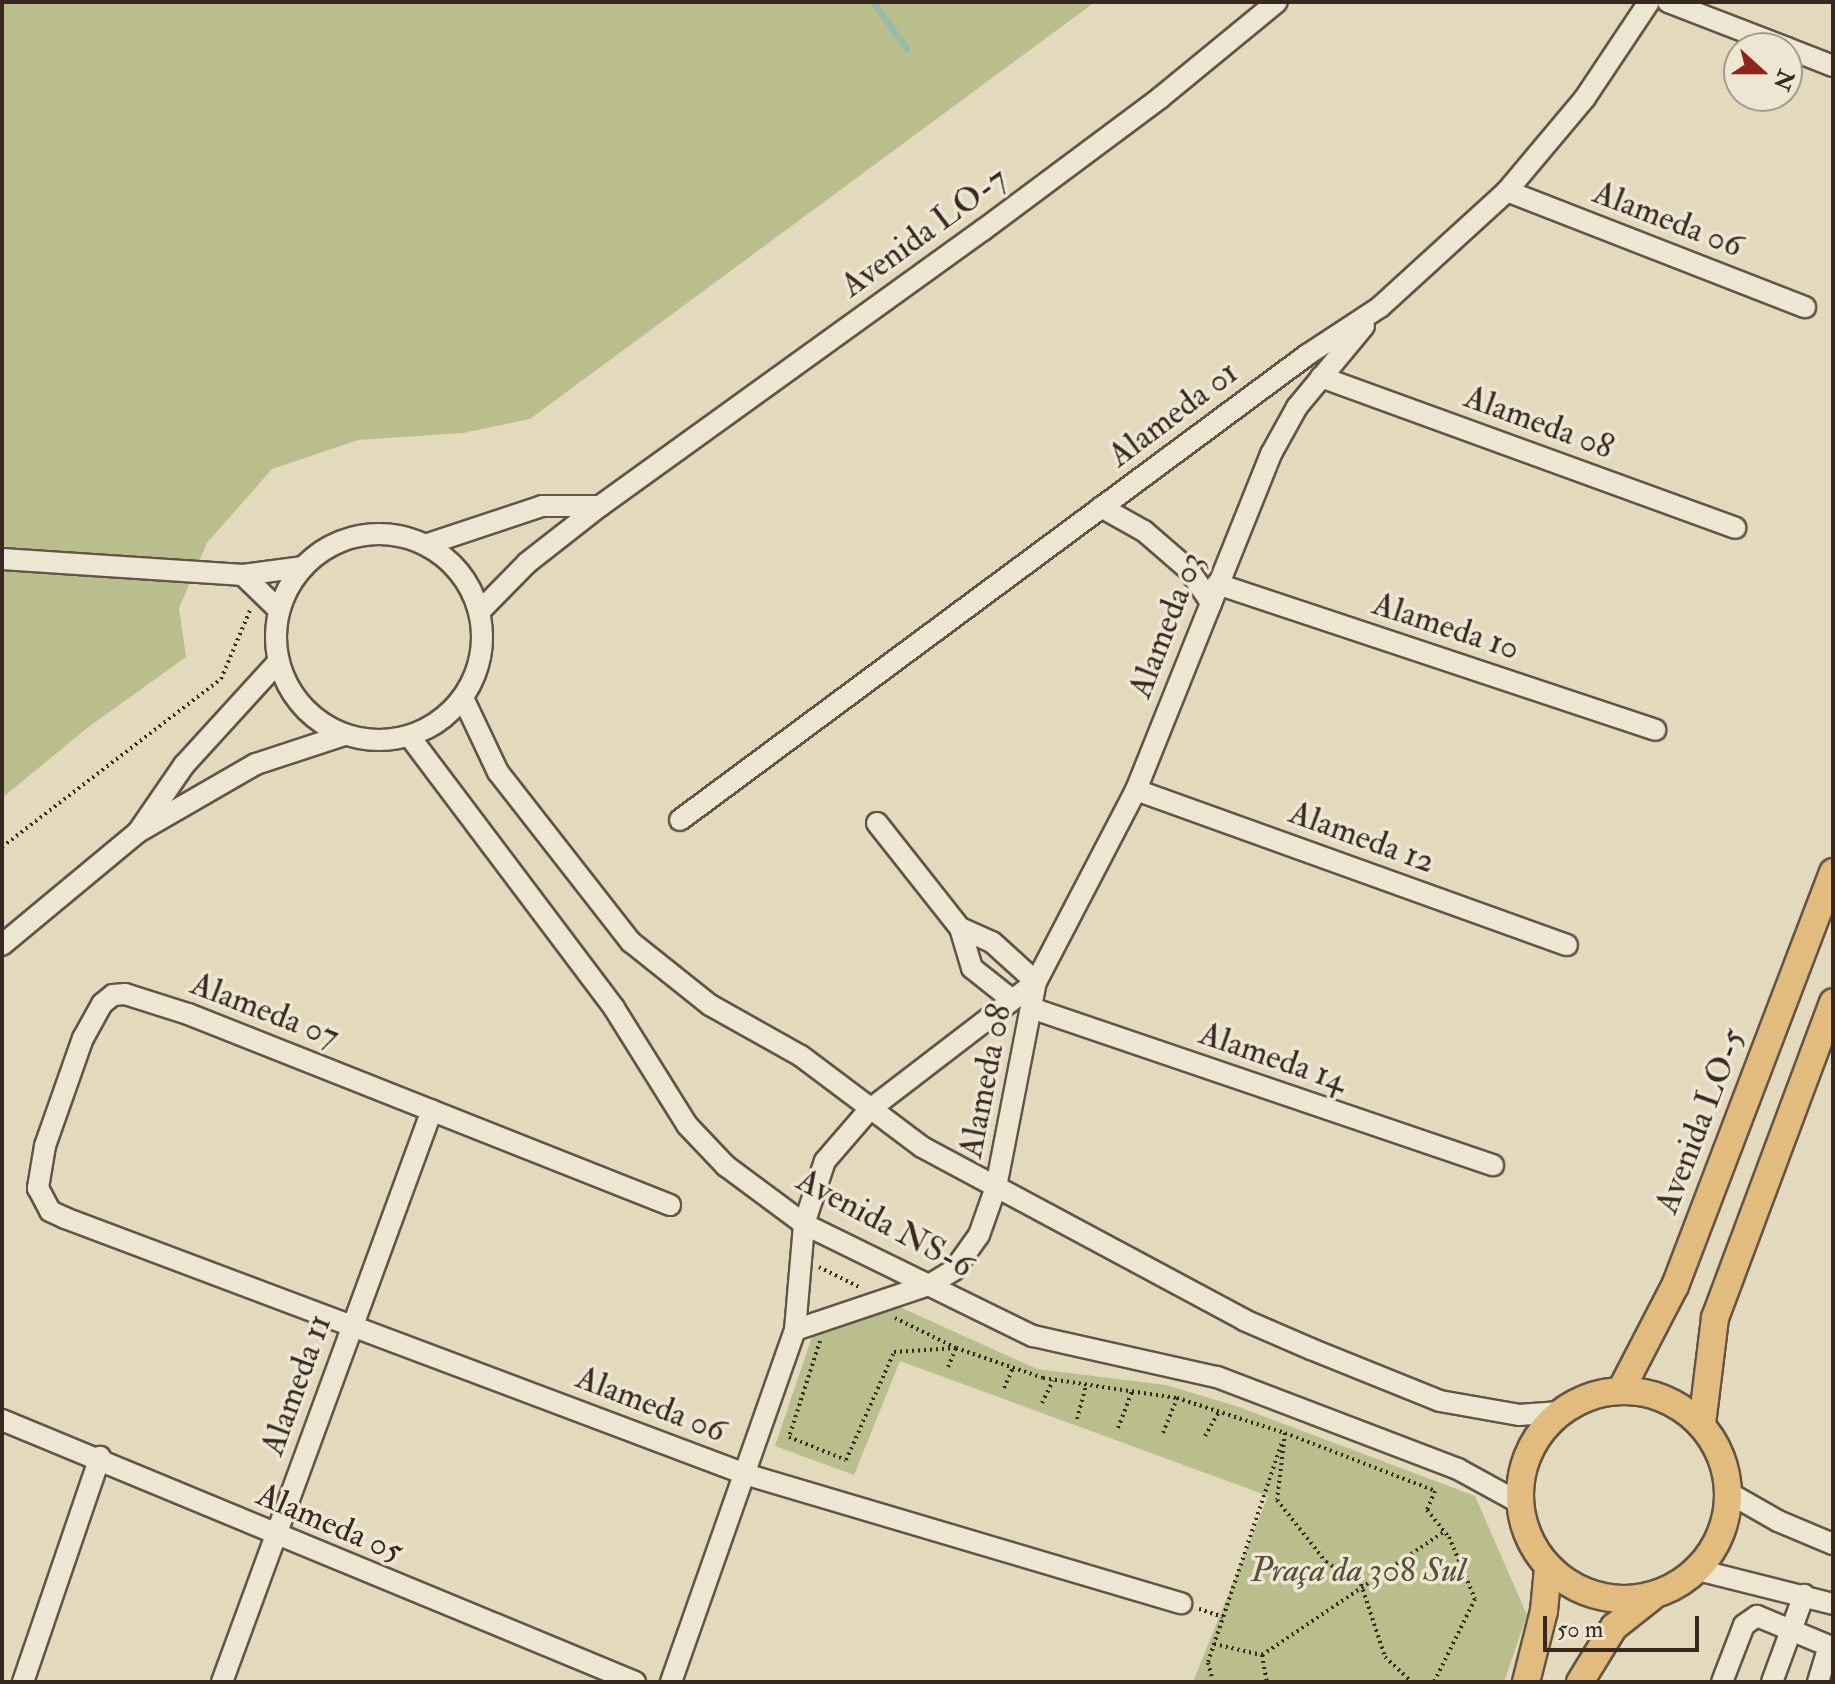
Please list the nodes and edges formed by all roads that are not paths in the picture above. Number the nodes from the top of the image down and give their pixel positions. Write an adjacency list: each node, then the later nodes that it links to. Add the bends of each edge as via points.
1 (1277, 2): 11 (street, Avenida LO-7, via 1046,183)
2 (1649, 2): 7 (street, Alameda 01, via 1585,98)
3 (1668, 2): 4 (street)
4 (1746, 32)
5 (1803, 54): 6 (street)
6 (1833, 66)
7 (1507, 191): 8 (street, Alameda 01); 9 (street, Alameda 06)
8 (1380, 307): 10 (street, Alameda 03); 12 (street, Alameda 01)
9 (1805, 307)
10 (1321, 377): 13 (street, Alameda 08); 18 (street, Alameda 03, via 1271,454)
11 (600, 506): 14 (street, via 542,506); 20 (street, Avenida LO-7, via 527,563)
12 (1101, 507): 18 (street, via 1144,531); 27 (street, Alameda 01)
13 (1735, 528)
14 (428, 544): 16 (street, via 396,534 362,534 330,545); 20 (street, via 451,561)
15 (2, 559): 17 (street)
16 (303, 567): 17 (street); 19 (street)
17 (243, 575): 19 (street)
18 (1214, 594): 23 (street, Alameda 10); 26 (street, Alameda 03)
19 (279, 610): 21 (street)
20 (480, 611): 22 (street, via 481,657)
21 (278, 662): 24 (street, via 302,707); 29 (street, via 184,765)
22 (463, 698): 25 (street, via 439,722); 39 (street, via 498,772 631,942 710,1005 801,1056)
23 (1655, 730)
24 (344, 735): 25 (street, via 377,741); 29 (street, via 256,764)
25 (410, 737): 43 (street, Avenida NS-6, via 614,1008 687,1125 726,1166)
26 (1136, 790): 33 (street, Alameda 12); 34 (street, Alameda 03)
27 (680, 820)
28 (877, 823): 31 (street)
29 (138, 832): 32 (street)
30 (1833, 872): 48 (main road, Avenida LO-5, via 1675,1286)
31 (960, 928): 34 (street, via 992,942); 35 (street, via 972,968)
32 (2, 945)
33 (1567, 945)
34 (1036, 982): 35 (street, Alameda 08); 37 (street, Alameda 08)
35 (1011, 999): 39 (street, Alameda 08)
36 (1833, 1002): 51 (main road, via 1715,1318)
37 (1034, 1009): 40 (street, Alameda 14); 41 (street, Alameda 08)
38 (432, 1110): 42 (street, Alameda 07); 44 (street, Alameda 07, via 188,1014 113,995 92,1016 83,1038 45,1146 38,1188 50,1211); 46 (street, Alameda 11)
39 (869, 1110): 41 (street, via 965,1174); 43 (street, Alameda 08, via 825,1161)
40 (1493, 1165)
41 (996, 1187): 45 (street, Alameda 08, via 968,1255); 49 (street, via 1244,1320 1440,1401 1519,1415)
42 (670, 1205)
43 (804, 1224): 45 (street, Avenida NS-6); 47 (street, Alameda 08)
44 (108, 1234): 46 (street, Alameda 06)
45 (929, 1285): 47 (street, Alameda 08, via 886,1307); 55 (street, Avenida NS-6, via 1056,1343 1217,1377 1458,1469)
46 (351, 1324): 53 (street, Alameda 06); 56 (street, Alameda 11)
47 (795, 1330): 53 (street, Alameda 08)
48 (1621, 1390): 49 (main road, via 1589,1396); 51 (main road, via 1651,1393 1679,1405)
49 (1560, 1412): 55 (main road, via 1537,1437 1523,1469)
50 (2, 1420): 52 (street, Alameda 05)
51 (1702, 1424): 54 (main road, via 1722,1456)
52 (100, 1457): 56 (street, Alameda 05); 66 (street)
53 (748, 1475): 62 (street, Alameda 06); 69 (street, Alameda 08)
54 (1729, 1493): 57 (street); 59 (main road, via 1726,1521)
55 (1520, 1503): 58 (main road, via 1534,1549)
56 (276, 1536): 67 (street, Alameda 11); 68 (street, Alameda 05)
57 (1833, 1544)
58 (1548, 1568): 61 (main road, via 1590,1593 1614,1600); 70 (main road, via 1544,1611)
59 (1698, 1570): 60 (street); 61 (main road)
60 (1804, 1595): 63 (street); 64 (street)
61 (1652, 1597): 71 (main road, via 1614,1627)
62 (1181, 1603)
63 (1833, 1604)
64 (1791, 1631): 65 (street); 72 (street, via 1757,1616 1744,1625); 73 (street)
65 (1831, 1641): 74 (street)
66 (23, 1682)
67 (222, 1682)
68 (635, 1682)
69 (671, 1682)
70 (1526, 1682)
71 (1580, 1682)
72 (1722, 1682)
73 (1772, 1682)
74 (1818, 1682)

